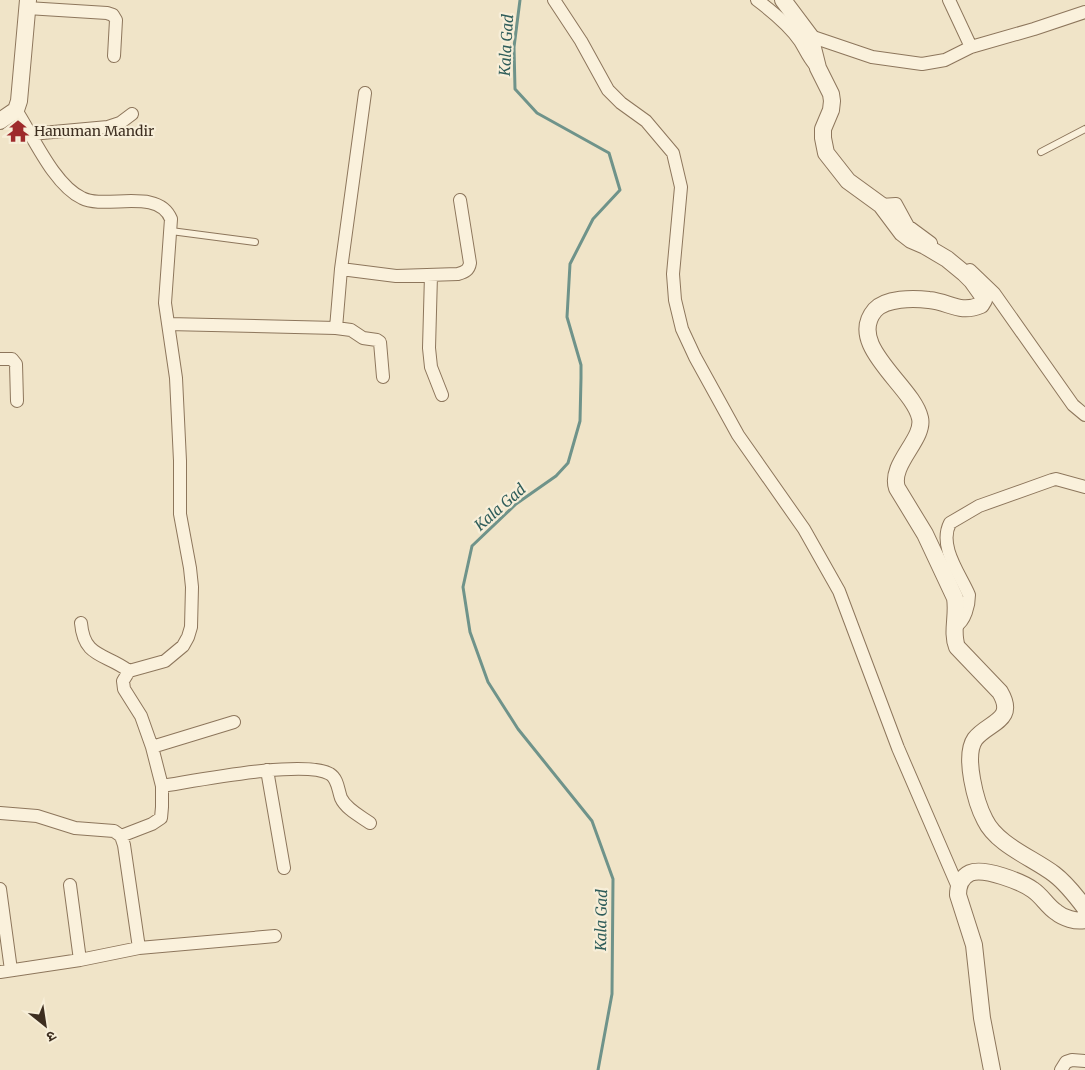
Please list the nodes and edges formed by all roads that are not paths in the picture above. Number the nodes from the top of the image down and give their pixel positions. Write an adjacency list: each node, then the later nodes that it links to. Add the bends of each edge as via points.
1 (554, 0): 44 (street, via 608,90 646,121 673,153 681,187 673,274 682,329 738,435 804,529 839,591 898,748)
2 (757, 0): 10 (street, via 786,24)
3 (783, 0): 7 (street)
4 (950, 0): 8 (street)
5 (28, 4): 9 (street, via 114,15); 12 (street)
6 (1085, 12): 8 (street)
7 (810, 36): 8 (street, via 872,57 922,64 945,60); 10 (street)
8 (971, 47)
9 (114, 56)
10 (818, 68): 19 (street, via 832,101 823,129 826,153 848,180)
11 (365, 93): 22 (street)
12 (16, 110): 14 (street); 16 (street)
13 (132, 114): 16 (street, via 108,127)
14 (0, 121)
15 (1085, 129): 17 (lane)
16 (31, 134): 20 (street, via 55,175 78,195 93,201 138,201 160,206 169,214)
17 (1041, 152)
18 (460, 200): 23 (street, via 469,267 458,274)
19 (881, 205): 30 (street, via 896,204 908,226 924,239 954,254 994,293 1073,405); 33 (street, via 902,233 947,259 964,273 984,300 966,309 930,300 892,300 873,312 868,329 874,353 895,378 921,420 895,482 950,585 957,608)
20 (171, 231): 21 (lane); 24 (street, via 165,303)
21 (255, 242)
22 (341, 269): 23 (street, via 396,276); 25 (street)
23 (431, 276): 28 (street, via 430,359)
24 (168, 324): 25 (street); 34 (street, via 176,378 180,514 192,587 191,627 183,646 165,661)
25 (336, 328): 27 (street, via 351,330 363,338 380,342)
26 (0, 359): 29 (street, via 12,359 16,364)
27 (383, 377)
28 (442, 395)
29 (16, 402)
30 (1085, 415)
31 (1085, 487): 33 (street, via 1052,480 979,506 950,523 947,544 969,595 962,620)
32 (81, 623): 34 (street, via 82,637 93,651)
33 (956, 626): 46 (street, via 954,640 957,648 1005,700 1006,708 999,720 975,739 971,749 970,768 984,819 1009,845 1062,880)
34 (129, 671): 36 (street, via 123,682 124,688 141,716)
35 (234, 722): 36 (street)
36 (152, 747): 38 (street)
37 (267, 770): 38 (street); 40 (street, via 306,770 329,774 346,804); 42 (street)
38 (162, 786): 41 (street, via 161,818)
39 (0, 813): 41 (street, via 38,816 74,828 114,831)
40 (370, 823)
41 (121, 836): 49 (street)
42 (284, 868)
43 (70, 885): 50 (street)
44 (958, 887): 47 (street, via 970,873 992,874 1025,885 1063,916); 53 (street, via 974,945)
45 (0, 889): 51 (street)
46 (1085, 908)
47 (1085, 920)
48 (275, 936): 49 (street)
49 (139, 948): 50 (street)
50 (80, 960): 51 (street)
51 (6, 971)
52 (1085, 1061): 54 (street, via 1066,1062)
53 (992, 1070)
54 (1061, 1070)

